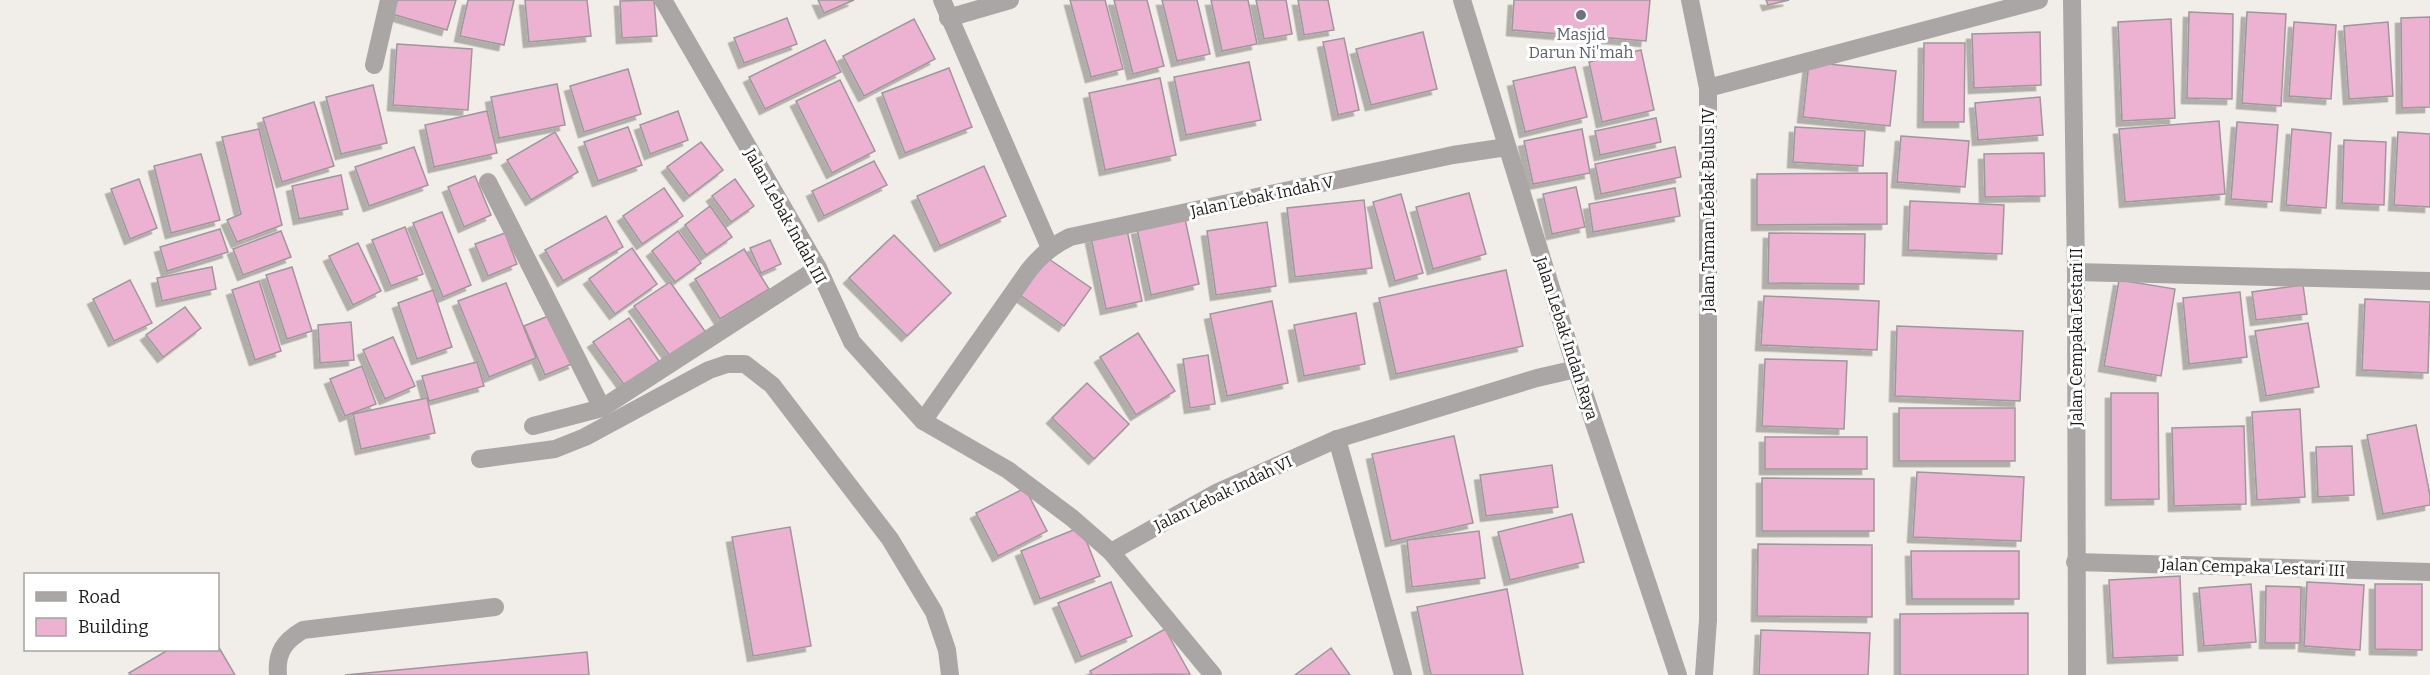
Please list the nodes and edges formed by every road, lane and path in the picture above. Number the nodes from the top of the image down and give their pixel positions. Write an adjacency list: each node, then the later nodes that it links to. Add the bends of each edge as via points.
1 (389, 0): 10 (street)
2 (663, 0): 15 (street, Jalan Lebak Indah III)
3 (942, 0): 9 (street)
4 (1010, 0): 9 (street)
5 (1462, 0): 12 (street, Jalan Lebak Indah Raya)
6 (1690, 0): 11 (street)
7 (2039, 0): 11 (street, Jalan Taman Lebak Bulus IV)
8 (2072, 0): 16 (street, Jalan Cempaka Lestari II)
9 (948, 18): 14 (street)
10 (374, 65)
11 (1708, 88): 33 (street, Jalan Taman Lebak Bulus IV, via 1708,620)
12 (1507, 147): 14 (street, Jalan Lebak Indah V, via 1453,155 1070,237); 18 (street, Jalan Lebak Indah Raya)
13 (488, 182): 19 (street)
14 (1050, 248): 20 (street, Jalan Lebak Indah V, via 1029,270)
15 (818, 268): 19 (street); 20 (street, Jalan Lebak Indah III, via 852,342)
16 (2076, 272): 17 (street); 25 (street, Jalan Cempaka Lestari II)
17 (2430, 281)
18 (1576, 369): 22 (street, Jalan Lebak Indah VI); 32 (street, Jalan Lebak Indah Raya)
19 (602, 408): 21 (street)
20 (923, 421): 24 (street, Jalan Lebak Indah III, via 1008,470)
21 (533, 426)
22 (1337, 440): 24 (street, Jalan Lebak Indah VI, via 1216,493); 31 (street)
23 (480, 459): 29 (street, via 555,448 585,437 709,369 745,364 772,385 890,539 934,612 947,650)
24 (1111, 552): 30 (street, Jalan Lebak Indah III)
25 (2075, 562): 26 (street, Jalan Cempaka Lestari III); 34 (street, Jalan Cempaka Lestari II)
26 (2430, 572)
27 (495, 607): 28 (street, via 303,630 282,647)
28 (278, 675)
29 (950, 675)
30 (1213, 675)
31 (1403, 675)
32 (1678, 675)
33 (1704, 675)
34 (2077, 675)

